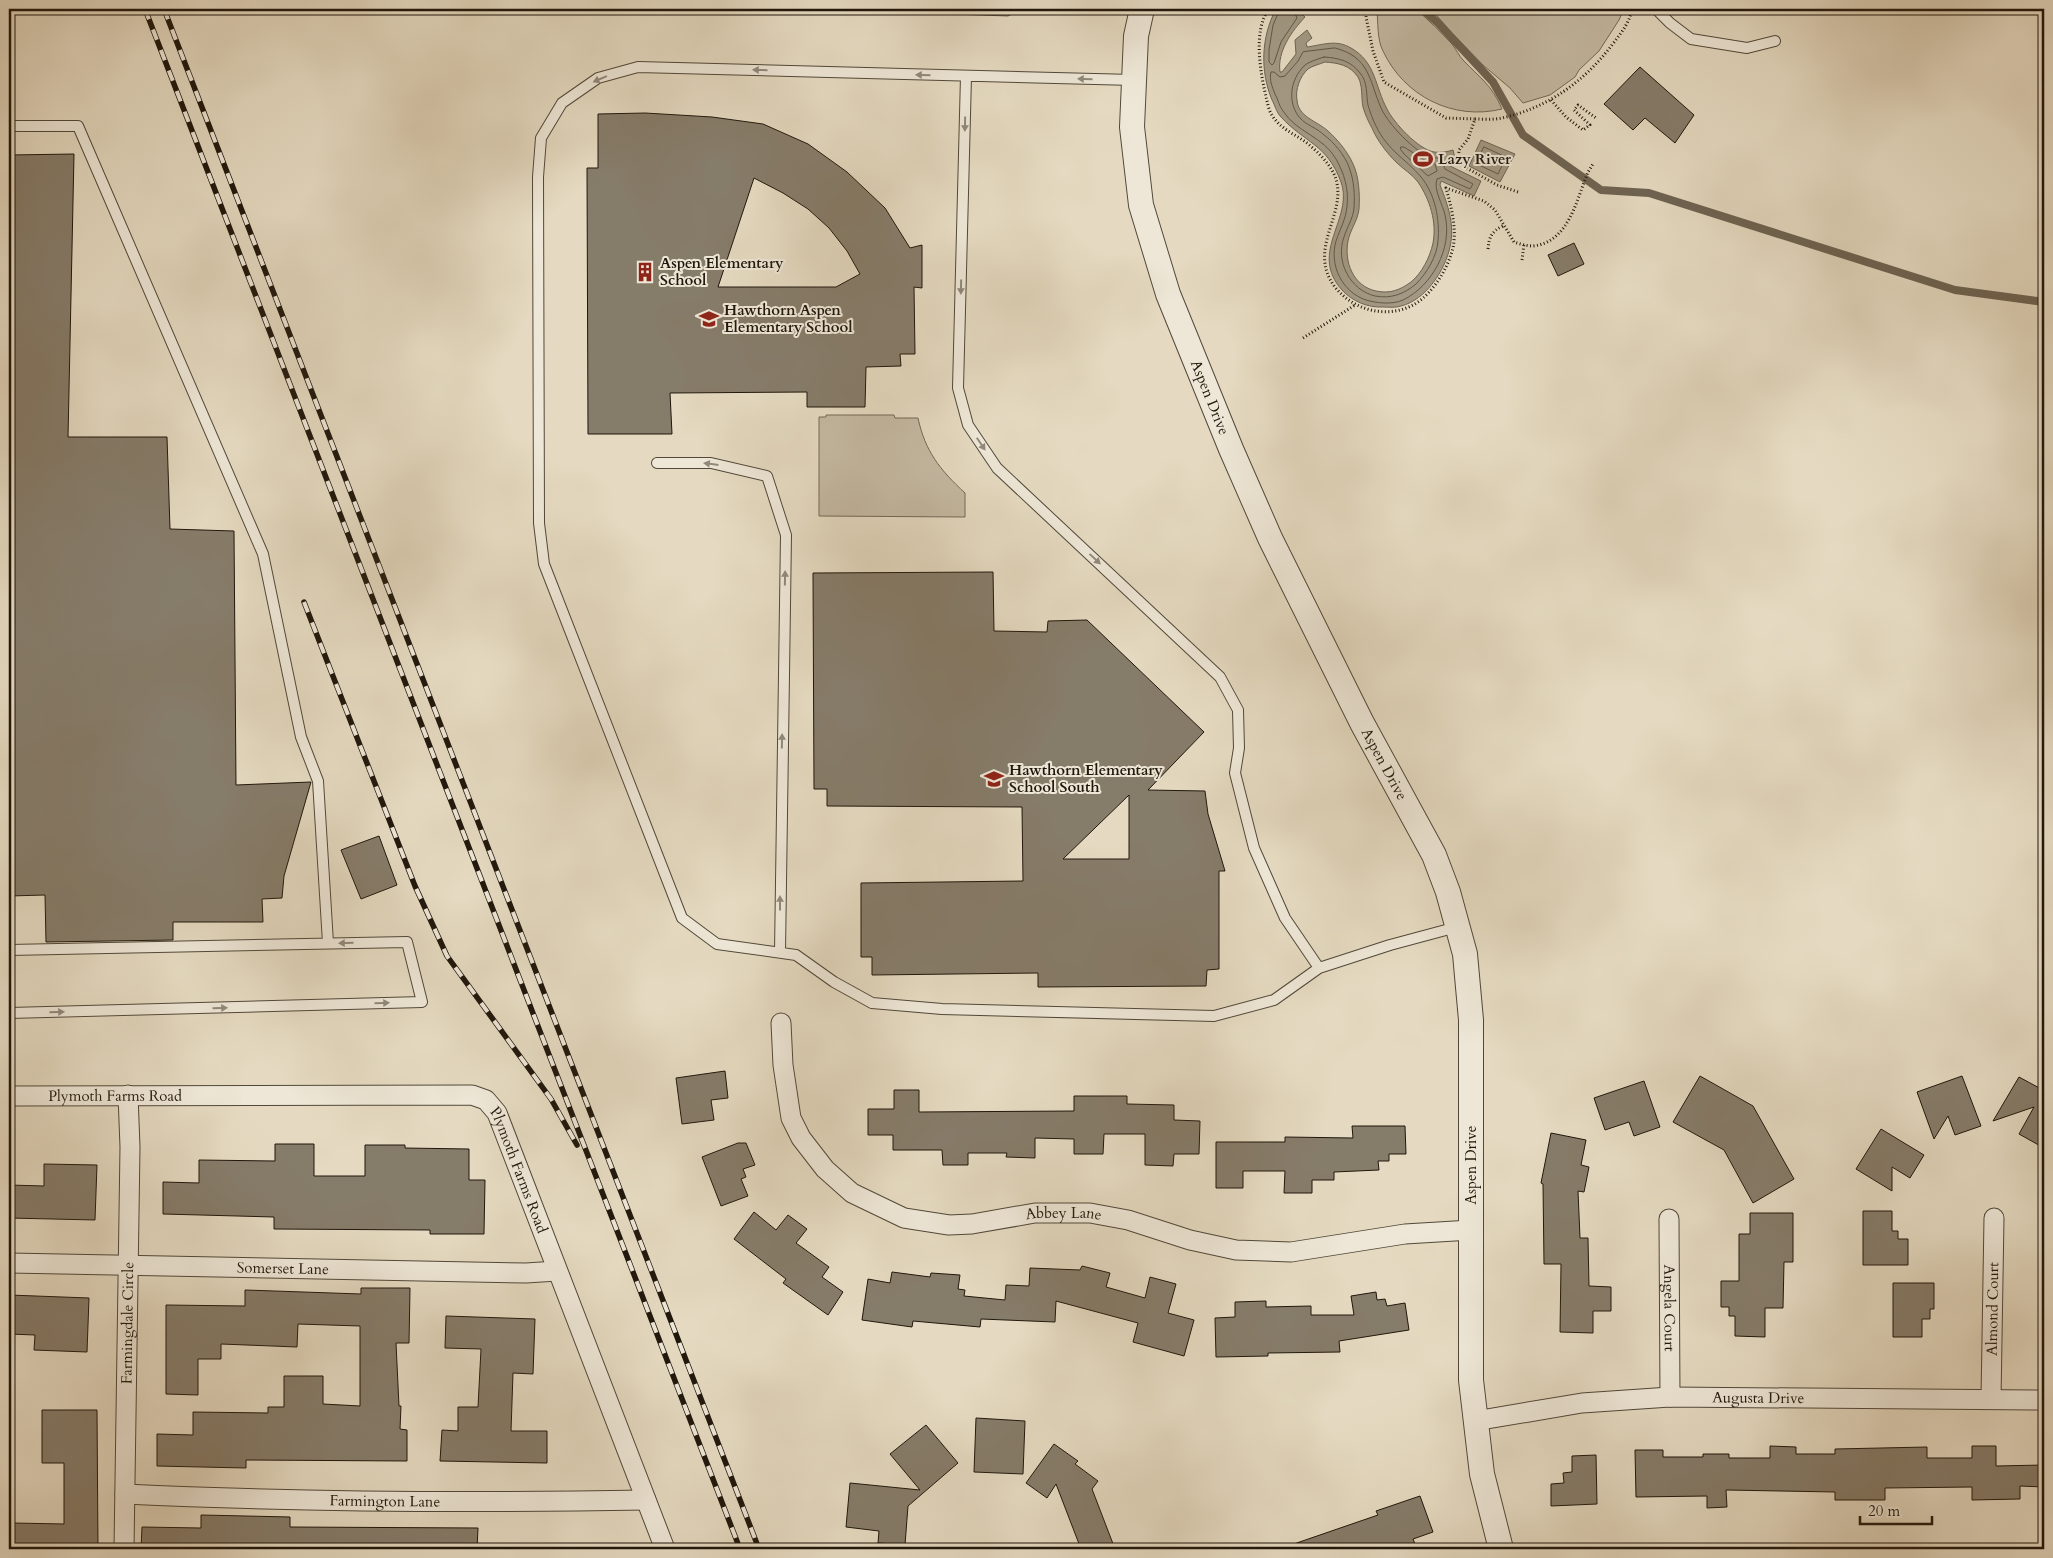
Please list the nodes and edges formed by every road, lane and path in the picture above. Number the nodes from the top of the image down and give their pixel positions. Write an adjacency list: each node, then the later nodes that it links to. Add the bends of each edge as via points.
1 (1142, 9): 8 (street, Aspen Drive, via 1136,36)
2 (1269, 9): 19 (path, via 1265,14 1259,46 1260,76 1271,115 1329,163 1339,186 1323,259 1334,285)
3 (1367, 9): 11 (path, via 1373,51 1384,82 1446,118)
4 (1632, 9): 9 (path, via 1630,21 1596,66)
5 (1656, 9): 6 (lane, via 1691,39 1747,48)
6 (1775, 41)
7 (966, 76): 8 (lane, one-way to 7); 25 (lane, one-way to 25, via 638,67 598,78 562,102 541,138 538,177 539,523 544,564 682,918 716,944); 26 (lane, one-way to 26, via 958,388 968,425 997,468 1220,677 1238,710 1240,748 1235,773 1254,848 1285,918)
8 (1134, 80): 22 (street, Aspen Drive, via 1132,127 1142,205 1168,294 1270,538 1362,723 1434,855)
9 (1550, 102): 10 (path, via 1583,130 1590,125 1574,110 1578,105); 11 (path, via 1500,119)
10 (1596, 118)
11 (1475, 119): 14 (path, via 1468,139 1458,150 1458,163 1497,185)
12 (9, 126): 23 (lane, via 78,126 263,554 301,737 318,781)
13 (1593, 164): 16 (path, via 1565,230 1551,242 1532,246)
14 (1518, 192)
15 (1503, 226): 16 (path, via 1514,242); 17 (path, via 1494,231); 19 (path, via 1495,210 1484,201 1446,188 1453,214 1453,247 1440,280 1421,300 1395,311 1370,310)
16 (1524, 244): 18 (path)
17 (1488, 249)
18 (1522, 260)
19 (1356, 305): 20 (path)
20 (1303, 338)
21 (657, 464): 25 (lane, one-way to 21, via 786,535 767,476 710,464)
22 (1457, 927): 26 (lane); 33 (street, Aspen Drive, via 1465,954 1471,1020)
23 (328, 943): 24 (lane); 27 (lane, one-way to 23, via 422,1002 407,942)
24 (9, 950)
25 (780, 952): 26 (lane, via 796,955 834,982 872,1003 942,1009 1214,1016 1274,1000)
26 (1319, 968)
27 (9, 1013)
28 (781, 1023): 33 (street, Abbey Lane, via 782,1065 791,1118 801,1138 825,1169 852,1193 904,1218 949,1225 1034,1213 1090,1213 1128,1220 1190,1240 1236,1250 1291,1252 1405,1234)
29 (128, 1095): 30 (street, Plymoth Farms Road); 35 (street, Farmingdale Circle); 36 (street, Plymoth Farms Road, via 472,1095 486,1100 497,1113)
30 (9, 1096)
31 (1994, 1218): 38 (street, Almond Court)
32 (1669, 1219): 37 (street, Angela Court)
33 (1471, 1230): 40 (street, Aspen Drive)
34 (9, 1263): 35 (street, Somerset Lane)
35 (128, 1265): 36 (street, Somerset Lane); 41 (street, Farmingdale Circle)
36 (557, 1271): 42 (street, Plymoth Farms Road)
37 (1670, 1397): 38 (street, Augusta Drive); 40 (street, Augusta Drive, via 1582,1403)
38 (1991, 1400): 39 (street, Augusta Drive)
39 (2044, 1400)
40 (1474, 1421): 45 (street, Aspen Drive, via 1482,1474)
41 (125, 1494): 42 (street, Farmington Lane, via 485,1502); 43 (street, Farmingdale Circle)
42 (646, 1500): 44 (street, Plymoth Farms Road)
43 (124, 1549)
44 (665, 1549)
45 (1501, 1549)

